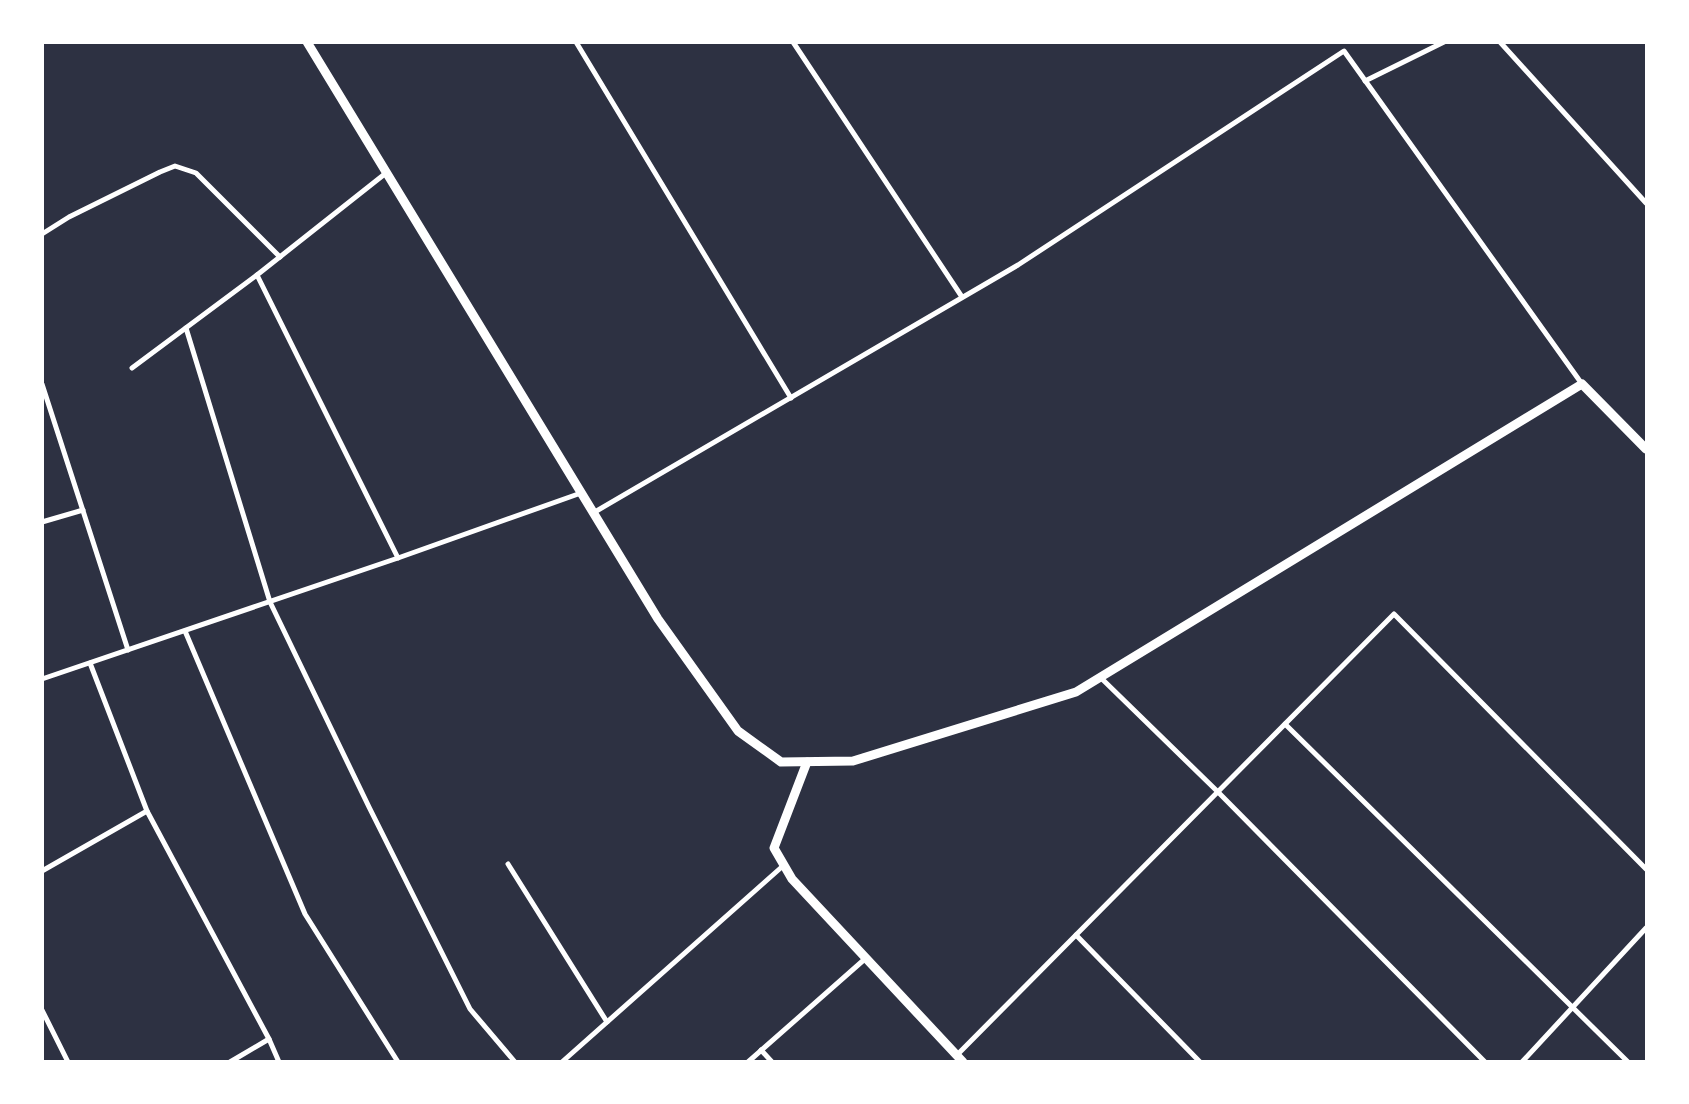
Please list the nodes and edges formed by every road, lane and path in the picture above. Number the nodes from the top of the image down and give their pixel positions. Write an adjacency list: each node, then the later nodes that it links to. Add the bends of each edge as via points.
1 (307, 42): 7 (street)
2 (576, 42): 17 (street)
3 (793, 42): 12 (street)
4 (1444, 42): 6 (street)
5 (1500, 42): 8 (street)
6 (1365, 81): 12 (street, via 1344,51 1018,265); 16 (street)
7 (386, 173): 10 (street); 19 (street)
8 (1646, 203)
9 (42, 234): 10 (street, via 69,217 174,166 196,173)
10 (280, 257): 11 (street)
11 (257, 275): 13 (street); 23 (street)
12 (962, 297): 17 (street)
13 (186, 328): 14 (street); 24 (street)
14 (132, 368)
15 (42, 384): 20 (street)
16 (1582, 384): 18 (street); 28 (street)
17 (791, 398): 21 (street)
18 (1646, 449)
19 (581, 493): 21 (street); 23 (street)
20 (83, 510): 22 (street); 26 (street)
21 (593, 513): 31 (street, via 658,619 738,731 781,762)
22 (42, 522)
23 (398, 558): 24 (street)
24 (270, 602): 25 (street); 51 (street, via 470,1009)
25 (185, 631): 26 (street); 50 (street, via 305,914)
26 (128, 650): 27 (street)
27 (90, 663): 29 (street); 33 (street)
28 (1100, 677): 31 (street, via 1076,692 853,760); 32 (street)
29 (42, 679)
30 (1285, 724): 32 (street); 36 (street, via 1394,614); 41 (street)
31 (808, 762): 35 (street, via 774,848)
32 (1218, 792): 39 (street); 56 (street)
33 (147, 811): 37 (street); 44 (street)
34 (508, 864): 43 (street)
35 (784, 865): 40 (street, via 792,879); 43 (street)
36 (1646, 869)
37 (42, 871)
38 (1646, 928): 41 (street)
39 (1076, 935): 46 (street); 55 (street)
40 (866, 958): 45 (street); 46 (street)
41 (1572, 1008): 57 (street); 58 (street)
42 (42, 1010): 47 (street)
43 (606, 1022): 52 (street)
44 (269, 1039): 48 (street); 49 (street)
45 (761, 1050): 53 (street); 54 (street)
46 (960, 1058)
47 (68, 1062)
48 (230, 1062)
49 (279, 1062)
50 (398, 1062)
51 (516, 1062)
52 (562, 1062)
53 (748, 1062)
54 (772, 1062)
55 (1200, 1062)
56 (1486, 1062)
57 (1522, 1062)
58 (1628, 1062)

